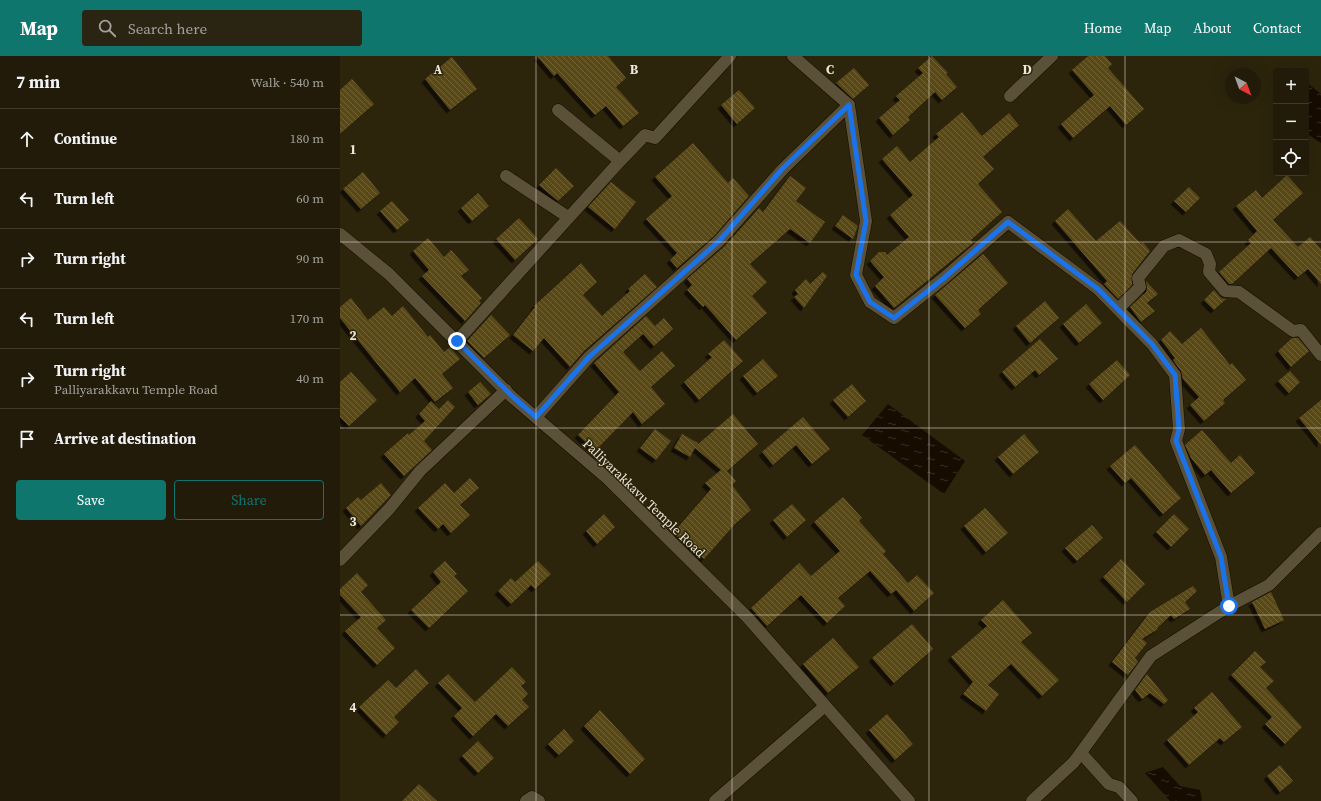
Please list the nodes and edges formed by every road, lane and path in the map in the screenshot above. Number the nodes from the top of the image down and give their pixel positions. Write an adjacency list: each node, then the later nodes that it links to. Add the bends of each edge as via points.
1 (730, 56): 7 (street, via 655,138 645,135)
2 (793, 56): 5 (street)
3 (1052, 56): 4 (street)
4 (1010, 96)
5 (849, 105): 11 (street, via 866,221 856,275 870,302 894,318 1008,222 1098,289); 15 (street, via 783,168 719,241 589,357)
6 (558, 110): 7 (street)
7 (620, 161): 9 (street)
8 (506, 176): 9 (street)
9 (568, 217): 12 (street)
10 (340, 234): 12 (street, Palliyarakkavu Temple Road, via 389,274)
11 (1118, 309): 13 (street, via 1140,287 1138,278 1164,246 1179,240 1206,254 1210,264 1209,272 1225,291 1239,292 1293,332 1301,330); 18 (street, via 1152,344 1175,375 1179,429 1176,441 1221,557)
12 (457, 341): 14 (street, Palliyarakkavu Temple Road)
13 (1321, 355)
14 (506, 390): 15 (street, Palliyarakkavu Temple Road); 17 (street, via 420,472)
15 (536, 417): 19 (street, Palliyarakkavu Temple Road, via 608,479 743,613)
16 (1321, 533): 18 (street, via 1269,585)
17 (340, 560)
18 (1229, 606): 20 (street, via 1151,656)
19 (825, 706): 23 (street); 24 (street, Palliyarakkavu Temple Road)
20 (1081, 753): 25 (street); 26 (street, via 1109,784 1119,787)
21 (526, 801): 22 (street, via 532,797)
22 (539, 801)
23 (715, 801)
24 (909, 801)
25 (1032, 801)
26 (1132, 801)

